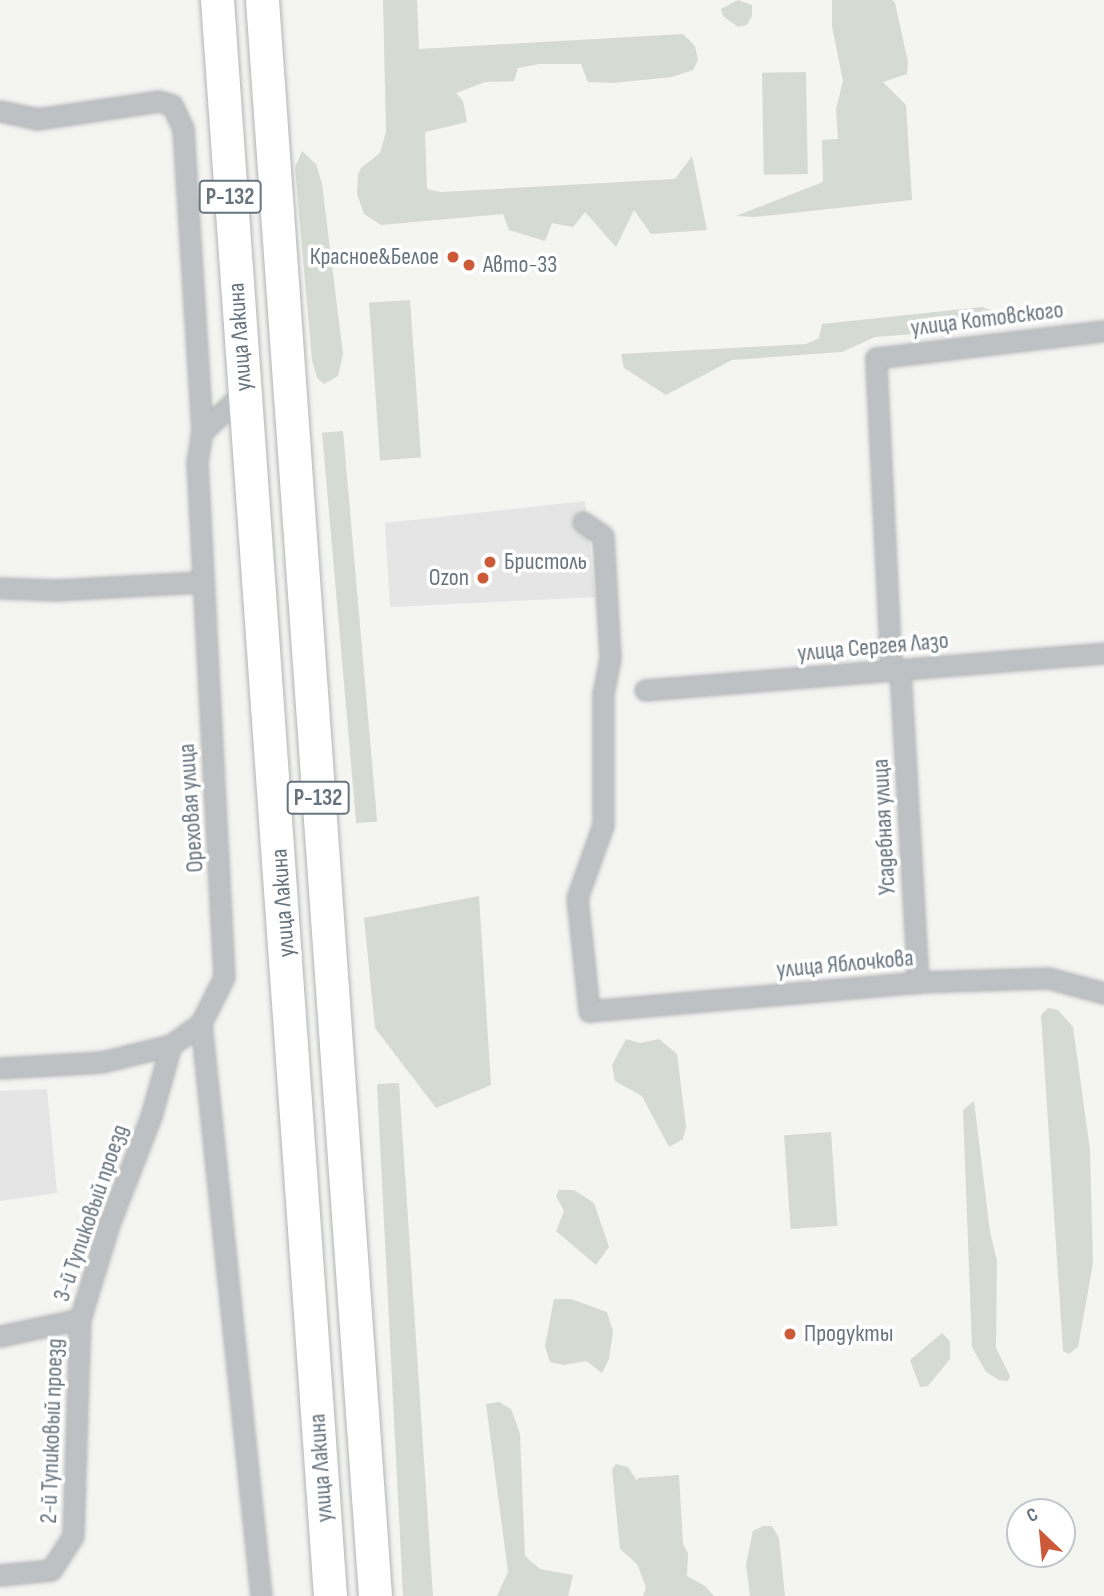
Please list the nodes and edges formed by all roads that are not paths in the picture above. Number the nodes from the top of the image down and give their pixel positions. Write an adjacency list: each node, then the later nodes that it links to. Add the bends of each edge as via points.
1 (217, 0): 6 (highway, улица Лакина / Р-132)
2 (262, 0): 24 (highway, улица Лакина / Р-132)
3 (0, 111): 7 (street, Ореховая улица, via 37,119 159,101 172,105 183,129)
4 (1104, 331): 5 (street, улица Котовского)
5 (876, 358): 12 (street, Усадебная улица)
6 (243, 393): 7 (street); 23 (highway, улица Лакина / Р-132)
7 (202, 432): 9 (street, Ореховая улица, via 197,462)
8 (583, 522): 14 (street, улица Яблочкова, via 603,536 610,658 603,694 603,825 578,898 589,1011)
9 (201, 582): 10 (street, via 55,590); 16 (street, Ореховая улица, via 224,977)
10 (0, 588)
11 (1104, 653): 12 (street, улица Сергея Лазо)
12 (895, 670): 13 (street, улица Сергея Лазо); 14 (street, Усадебная улица)
13 (645, 690)
14 (918, 982): 15 (street, улица Яблочкова, via 1048,978)
15 (1104, 993)
16 (201, 1023): 17 (street, Ореховая улица); 22 (street)
17 (171, 1045): 18 (street, Ореховая улица, via 102,1062); 19 (street, 3-й Тупиковый проезд)
18 (0, 1069)
19 (80, 1319): 20 (street, 3-й Тупиковый проезд); 21 (street, 2-й Тупиковый проезд, via 73,1536 51,1570)
20 (0, 1336)
21 (0, 1575)
22 (261, 1596)
23 (330, 1596)
24 (375, 1596)

